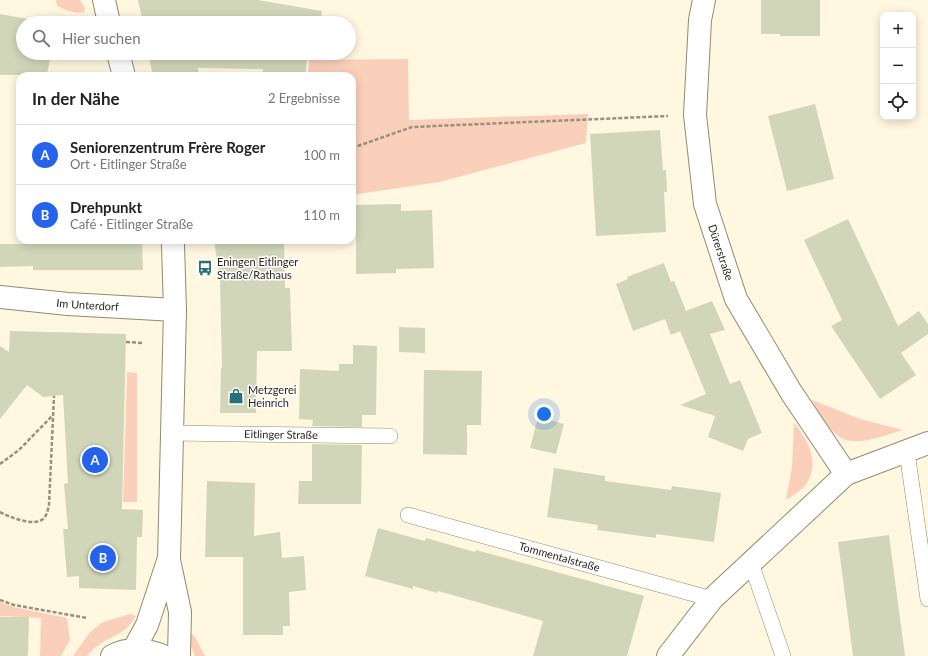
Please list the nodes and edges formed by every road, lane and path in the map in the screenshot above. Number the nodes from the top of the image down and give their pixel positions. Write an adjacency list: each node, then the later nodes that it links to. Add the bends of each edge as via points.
1 (104, 0): 3 (street)
2 (704, 0): 20 (street, Dürerstraße, via 700,20 695,115 705,204 736,299 791,392)
3 (107, 16)
4 (120, 60): 5 (street)
5 (123, 72)
6 (648, 117): 7 (path, via 412,127)
7 (356, 147)
8 (173, 244): 10 (street)
9 (0, 297): 10 (street, Im Unterdorf)
10 (175, 310): 15 (street)
11 (126, 342): 12 (path)
12 (143, 343)
13 (54, 396): 14 (path)
14 (53, 414): 19 (path, via 19,450); 21 (path, via 50,504 45,518 40,522 31,522 13,519)
15 (172, 433): 16 (lane, Eitlinger Straße); 23 (street)
16 (390, 436)
17 (928, 443): 18 (street)
18 (907, 452): 20 (street); 26 (lane)
19 (0, 464)
20 (846, 474): 24 (street)
21 (0, 512)
22 (408, 515): 25 (lane, Tommentalstraße)
23 (168, 560): 29 (street, via 147,625); 32 (street, via 180,612)
24 (751, 563): 25 (street); 34 (lane)
25 (712, 599): 33 (street)
26 (928, 599)
27 (0, 600): 28 (path, via 14,605)
28 (87, 618)
29 (134, 649): 30 (street); 31 (street)
30 (112, 656)
31 (164, 656)
32 (179, 656)
33 (668, 656)
34 (783, 656)

